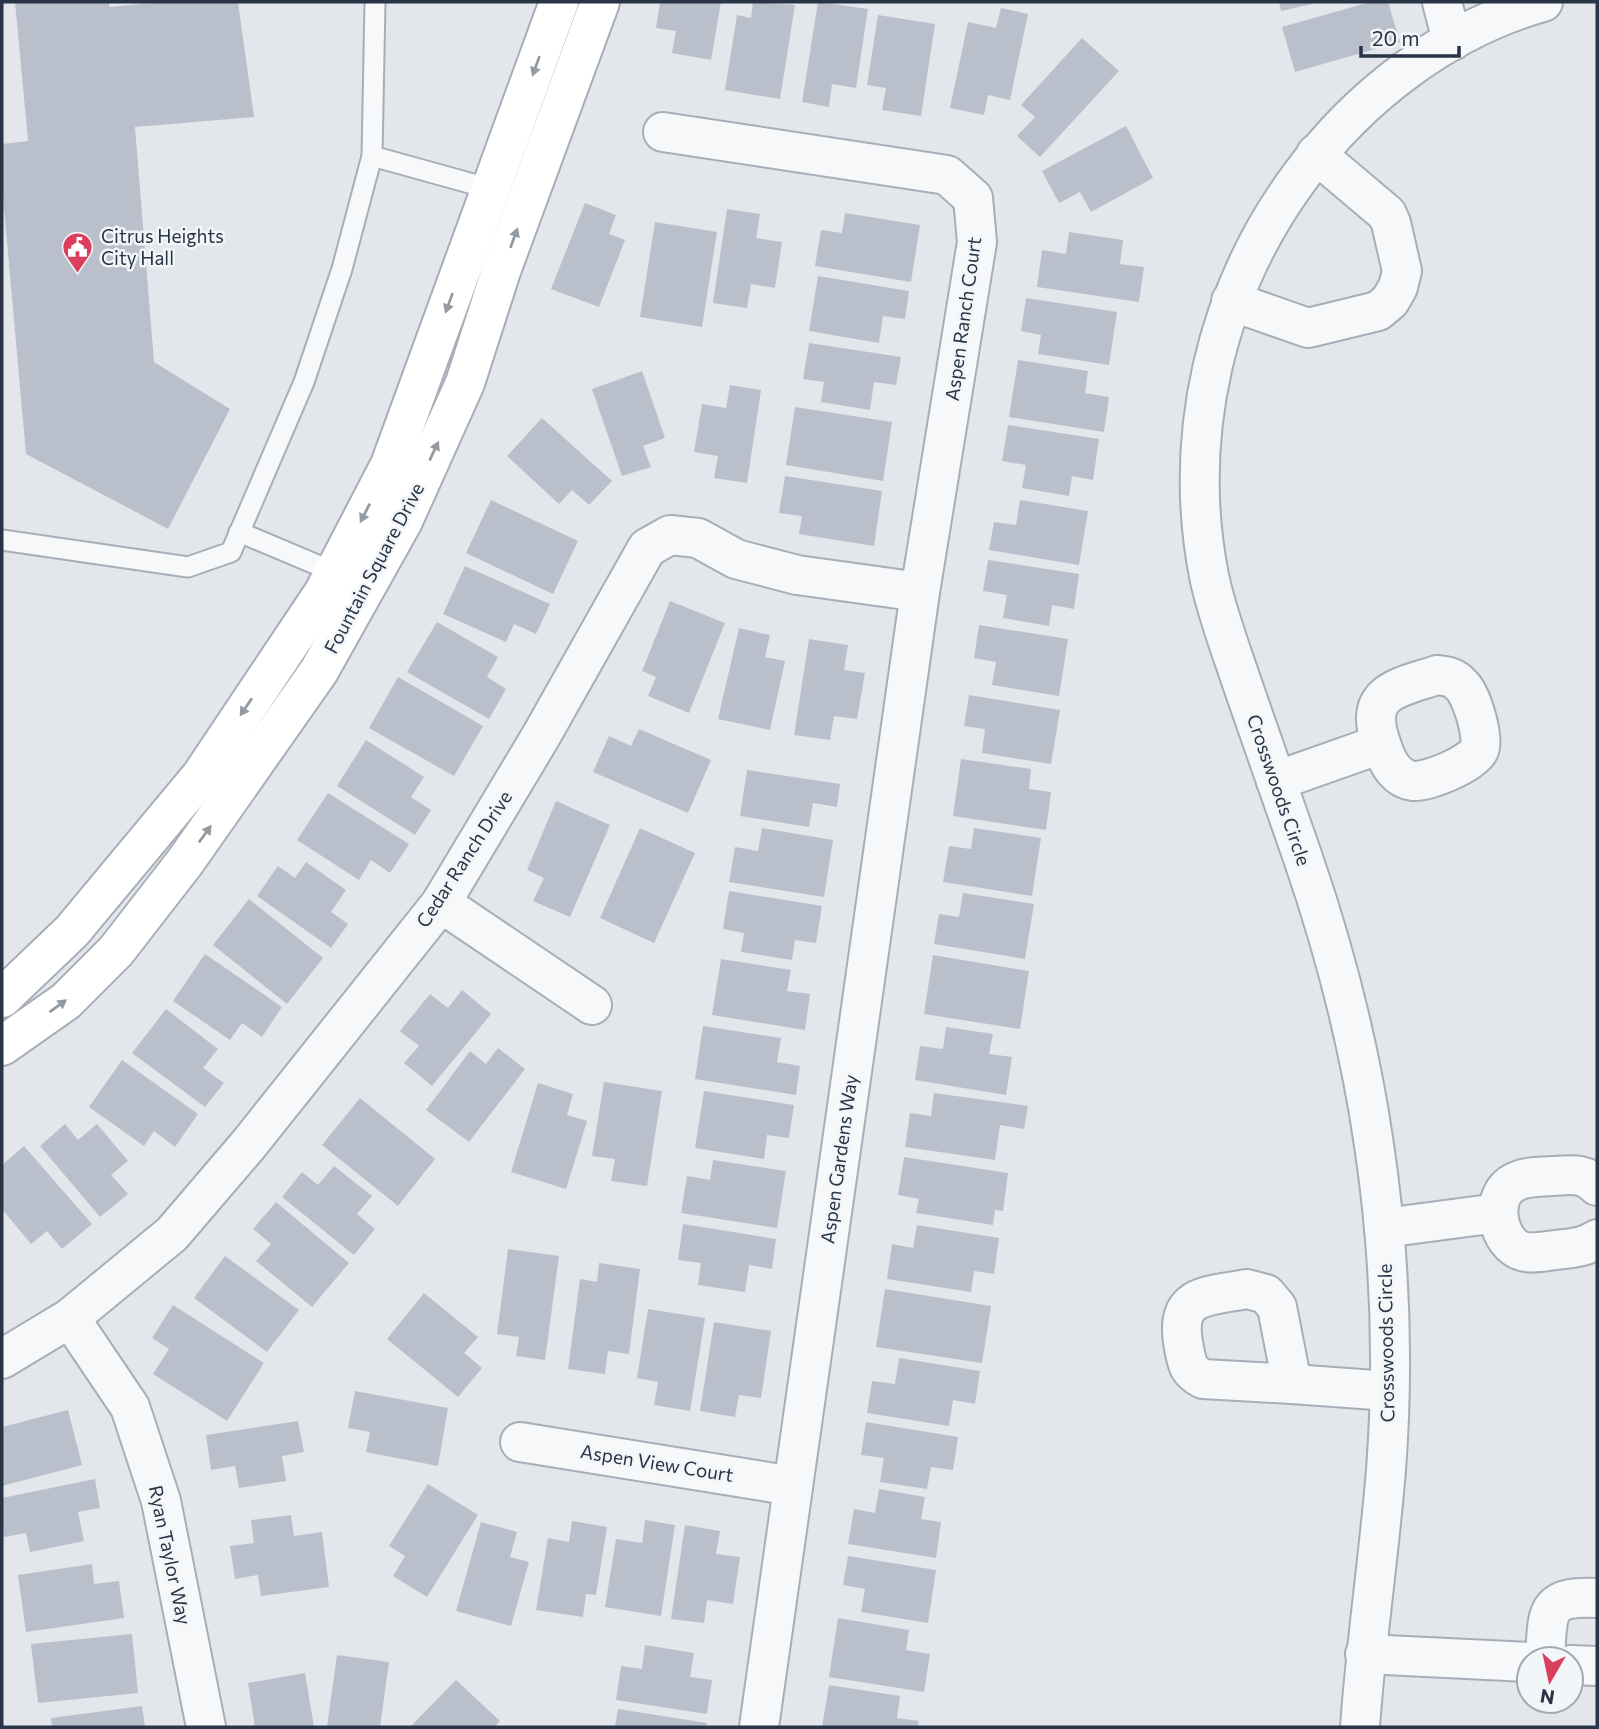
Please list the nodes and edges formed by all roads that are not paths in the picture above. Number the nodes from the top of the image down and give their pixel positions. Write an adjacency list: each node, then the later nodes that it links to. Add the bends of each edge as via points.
1 (375, 2): 9 (lane)
2 (559, 2): 10 (street, Fountain Square Drive, one-way to 10)
3 (600, 2): 21 (street, Fountain Square Drive, one-way to 3, via 66,1001 116,951 320,671 402,521 465,383)
4 (1442, 2): 6 (street)
5 (1543, 2): 6 (street, Crosswoods Circle)
6 (1452, 41): 8 (street, Crosswoods Circle, via 1367,102)
7 (663, 132): 15 (street, Aspen Ranch Court, via 947,175 973,198 977,242)
8 (1316, 154): 11 (street, Crosswoods Circle, via 1255,245); 11 (street, via 1387,214 1402,271 1398,288 1378,311 1308,328)
9 (372, 156): 10 (lane); 12 (lane, via 342,270 304,382)
10 (491, 189): 14 (street, Fountain Square Drive, one-way to 14, via 390,465)
11 (1231, 300): 17 (street, Crosswoods Circle, via 1210,368 1200,445 1200,498 1209,576)
12 (239, 532): 13 (lane, via 231,552 188,567); 14 (lane)
13 (2, 540)
14 (334, 572): 19 (street, Fountain Square Drive, one-way to 19, via 201,776 72,931)
15 (920, 592): 18 (street, Cedar Ranch Drive, via 797,575 736,559 698,538 670,536 647,548); 31 (street, Aspen Gardens Way)
16 (1381, 744): 17 (street)
17 (1276, 781): 24 (street, Crosswoods Circle, via 1331,946 1357,1049)
18 (441, 903): 20 (street); 26 (street, Cedar Ranch Drive, via 172,1234)
19 (2, 998)
20 (592, 1005)
21 (2, 1046)
22 (1597, 1186): 23 (street, via 1578,1174 1525,1179 1505,1190)
23 (1498, 1213): 24 (street); 25 (street, via 1506,1239 1518,1250 1531,1253 1586,1247)
24 (1384, 1228): 29 (street, Crosswoods Circle)
25 (1597, 1239)
26 (70, 1318): 27 (street, Cedar Ranch Drive); 36 (street, Ryan Taylor Way, via 130,1407 138,1431 161,1501)
27 (2, 1359)
28 (1292, 1384): 29 (street)
29 (1389, 1391): 34 (street, Crosswoods Circle)
30 (520, 1442): 31 (street, Aspen View Court)
31 (793, 1486): 37 (street, Aspen Gardens Way)
32 (1597, 1598): 33 (street, via 1567,1598 1555,1605 1548,1617)
33 (1546, 1645)
34 (1365, 1654): 35 (street); 38 (street, Crosswoods Circle)
35 (1515, 1661)
36 (206, 1727)
37 (758, 1727)
38 (1360, 1727)

